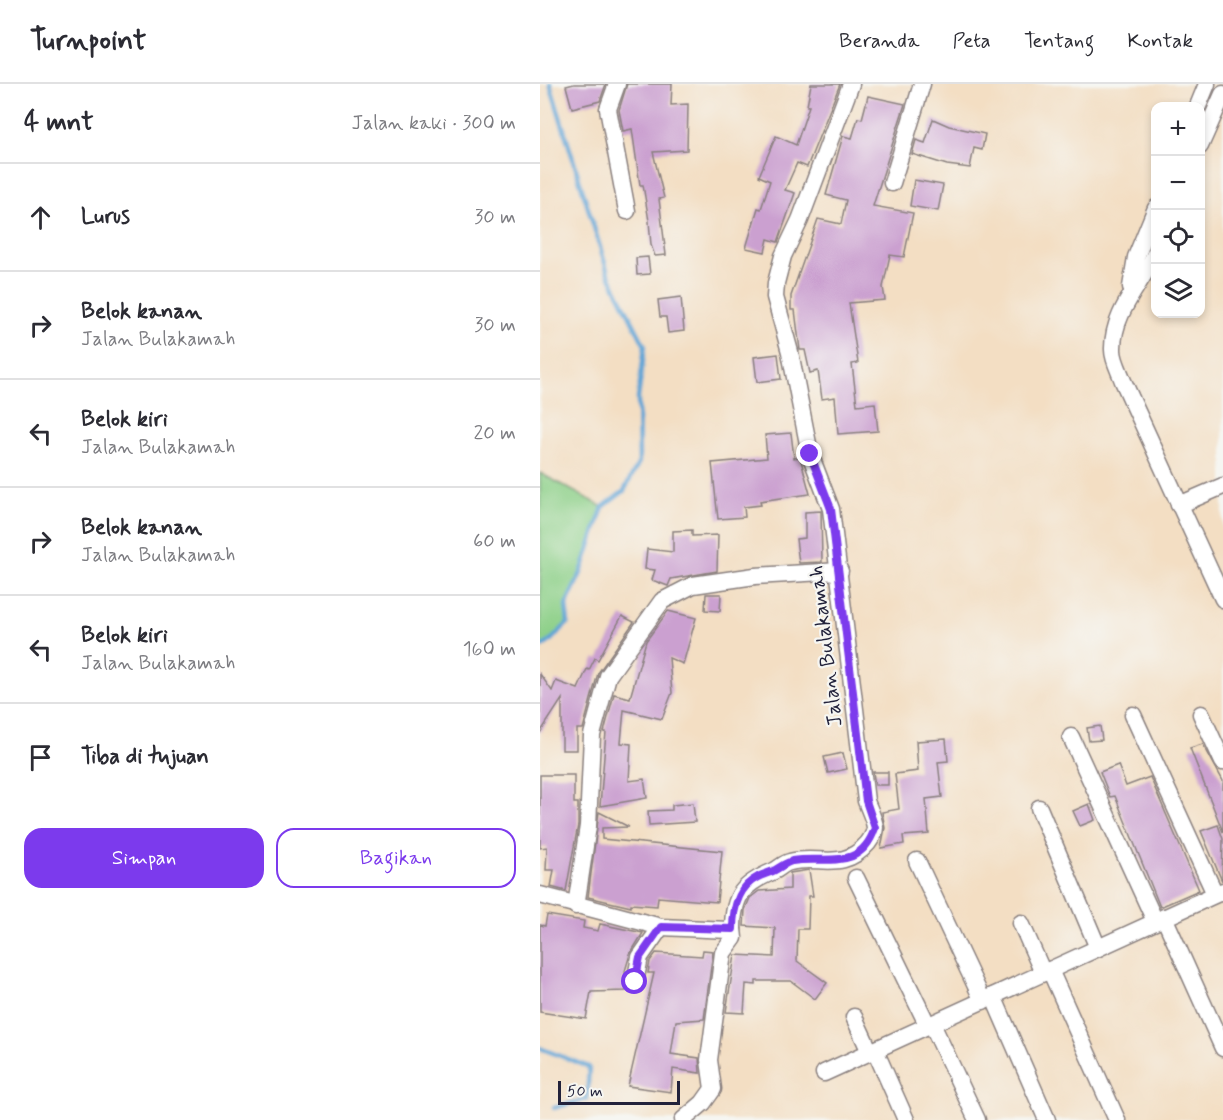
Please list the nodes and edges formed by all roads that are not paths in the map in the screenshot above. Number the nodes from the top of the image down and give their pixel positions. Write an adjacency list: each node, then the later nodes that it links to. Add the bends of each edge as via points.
1 (617, 84): 10 (street, via 608,109)
2 (851, 84): 15 (street, Jalan Bulakamah, via 783,256 775,297 810,454 831,509)
3 (922, 84): 8 (street)
4 (1207, 84): 6 (street)
5 (1223, 94): 7 (street)
6 (1200, 102)
7 (1205, 135)
8 (892, 183)
9 (1154, 210): 12 (street, via 1136,257)
10 (627, 211)
11 (1151, 259): 12 (street)
12 (1130, 293): 14 (street, via 1113,352)
13 (1223, 486): 14 (street)
14 (1179, 505): 16 (street)
15 (840, 571): 26 (street, via 755,576 693,585 662,602 608,676 592,735 588,826); 30 (street, Jalan Bulakamah, via 866,801 875,828 866,846 846,858 788,862 757,877 738,896)
16 (1223, 599)
17 (1200, 714): 20 (street)
18 (1133, 715): 24 (street)
19 (1071, 737): 27 (street)
20 (1223, 762)
21 (1039, 808): 31 (street)
22 (917, 861): 34 (street)
23 (856, 878): 36 (street)
24 (1219, 892): 27 (street)
25 (540, 895): 26 (street)
26 (576, 906): 29 (street)
27 (1159, 919): 31 (street); 37 (street)
28 (1020, 923): 32 (street)
29 (661, 927): 30 (street); 33 (street, via 640,957)
30 (733, 929): 40 (street, Jalan Bulakamah, via 734,938 723,953 709,1060 712,1089)
31 (1098, 948): 32 (street)
32 (1047, 972): 34 (street); 44 (street)
33 (635, 982)
34 (988, 998): 36 (street); 43 (street)
35 (854, 1017): 38 (street)
36 (930, 1025): 38 (street); 42 (street)
37 (1223, 1048)
38 (873, 1051): 39 (street); 41 (street)
39 (824, 1073)
40 (683, 1120)
41 (906, 1120)
42 (976, 1120)
43 (1047, 1120)
44 (1118, 1120)

